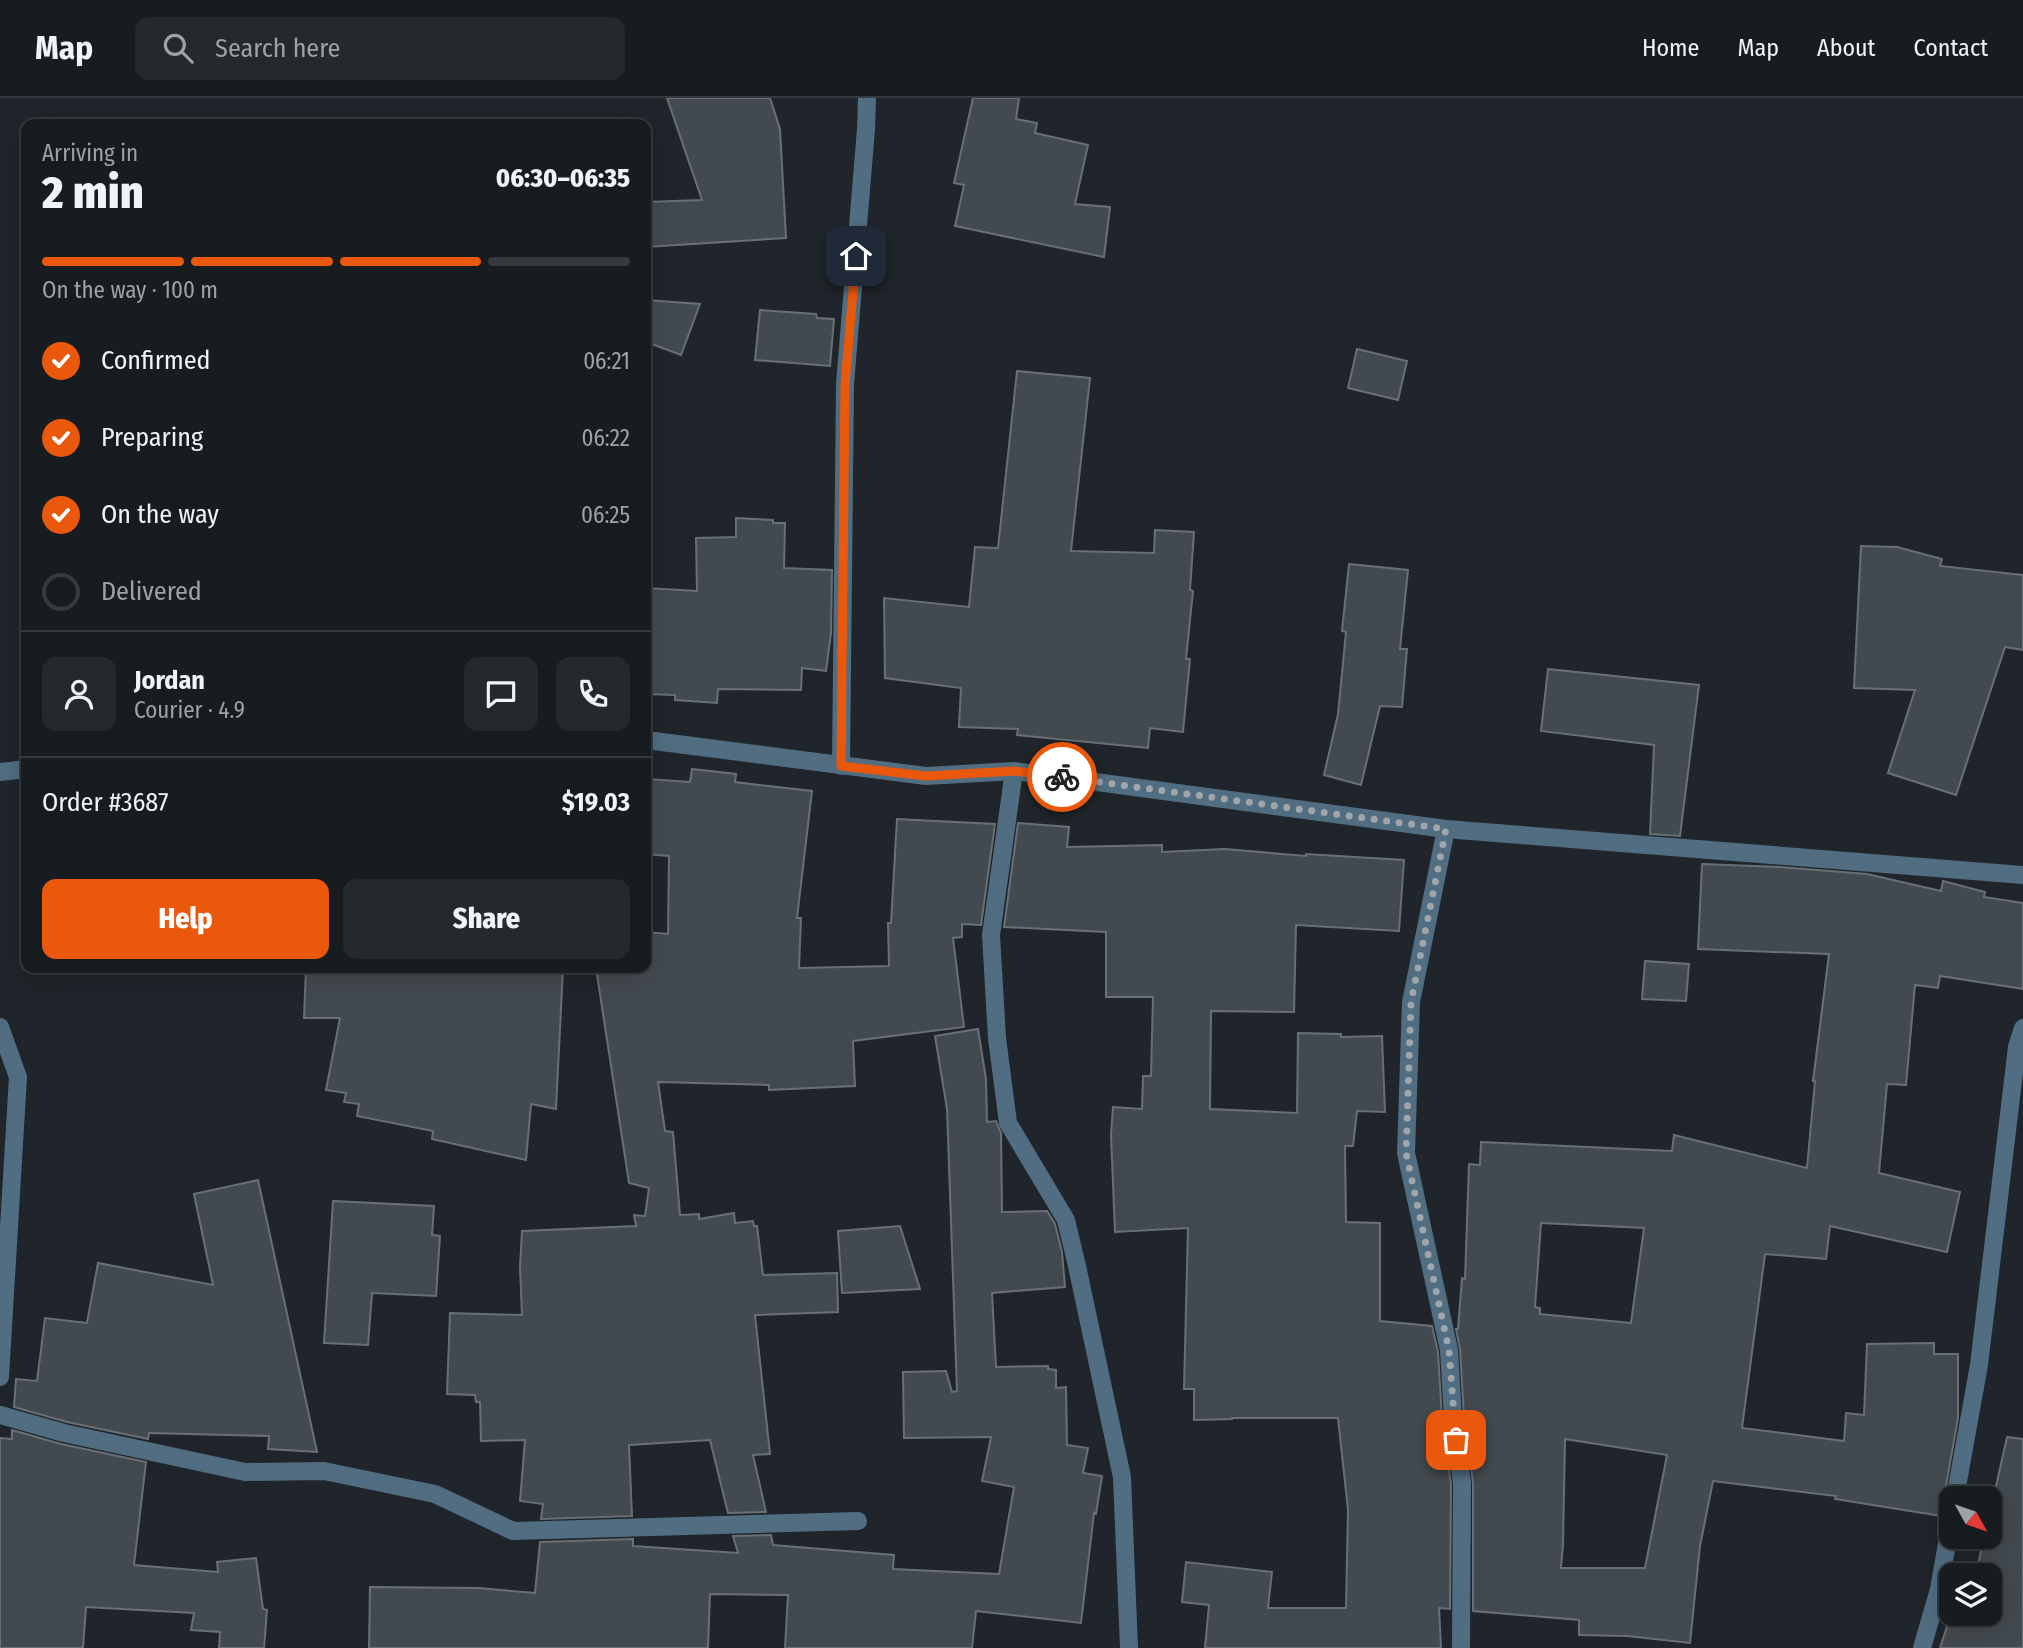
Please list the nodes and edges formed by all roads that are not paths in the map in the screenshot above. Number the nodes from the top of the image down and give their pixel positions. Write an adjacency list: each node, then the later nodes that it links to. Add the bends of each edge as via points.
1 (867, 98): 3 (street, via 845,384)
2 (651, 741): 3 (street)
3 (841, 766): 5 (street, via 926,776)
4 (21, 770): 6 (street)
5 (1014, 771): 7 (street); 16 (street, via 991,935 998,1050 1008,1123 1066,1220 1077,1266 1122,1477)
6 (0, 772)
7 (1446, 829): 8 (street); 17 (street, via 1411,1002 1406,1153 1449,1350 1462,1483)
8 (2023, 875)
9 (0, 1027): 11 (street, via 18,1077)
10 (2023, 1028): 13 (street, via 2017,1046 1979,1365)
11 (0, 1377)
12 (0, 1416): 14 (street, via 245,1472 324,1471 435,1494 513,1531)
13 (1957, 1486)
14 (858, 1521)
15 (1946, 1549): 18 (street)
16 (1129, 1648)
17 (1461, 1648)
18 (1922, 1648)

